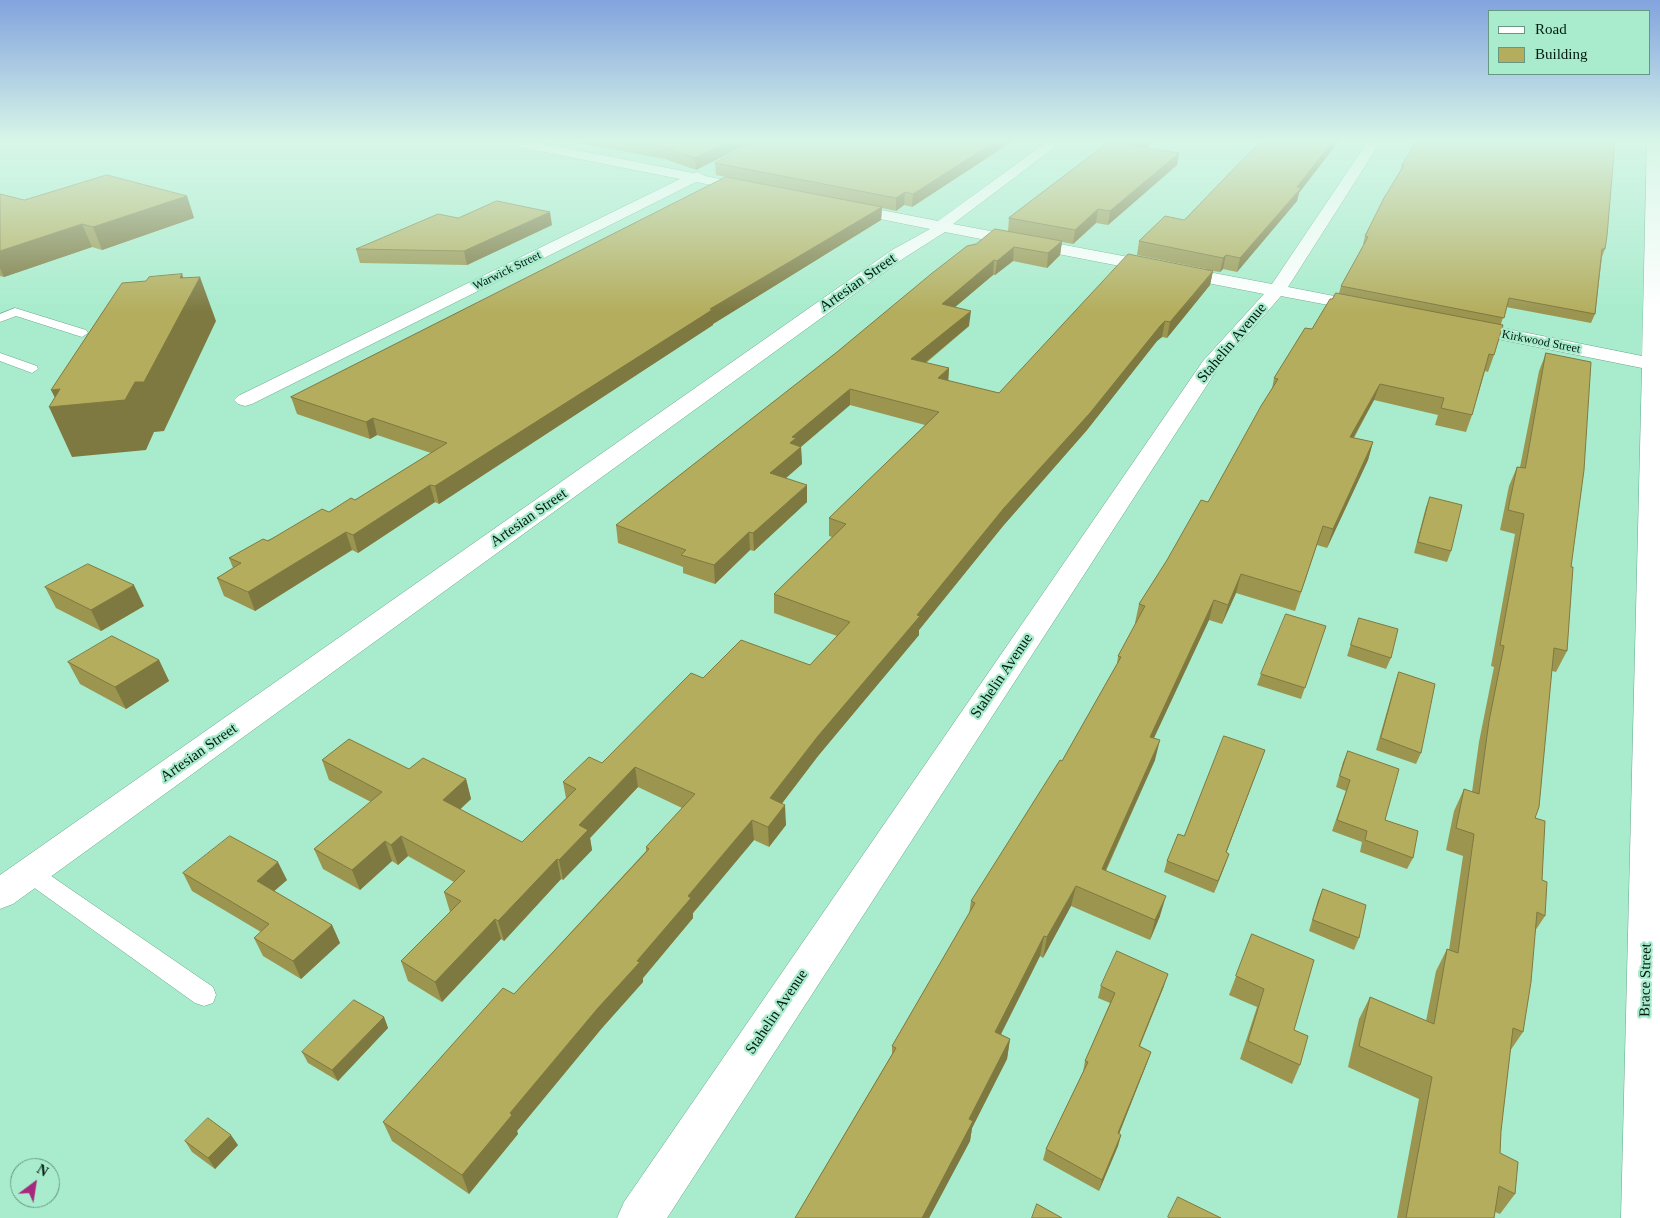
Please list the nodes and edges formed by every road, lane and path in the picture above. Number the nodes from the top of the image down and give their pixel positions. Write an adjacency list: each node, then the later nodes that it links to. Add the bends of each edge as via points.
1 (655, 198): 15 (street, Warwick Street)
2 (979, 198): 6 (street, Artesian Street)
3 (1338, 198): 7 (street, Stahelin Avenue)
4 (1653, 198): 13 (street, Brace Street)
5 (829, 204): 6 (street)
6 (940, 226): 7 (street); 16 (street, Artesian Street)
7 (1277, 290): 8 (street); 19 (street, Stahelin Avenue, via 1210,365)
8 (1382, 311)
9 (0, 318): 11 (lane, via 15,312)
10 (1449, 324): 13 (street, Kirkwood Street, via 1623,357)
11 (82, 333)
12 (0, 357): 14 (lane)
13 (1656, 367): 20 (street, Brace Street)
14 (32, 369)
15 (244, 400)
16 (30, 873): 17 (street, Artesian Street); 18 (lane)
17 (0, 894)
18 (204, 995)
19 (640, 1218)
20 (1644, 1218)

